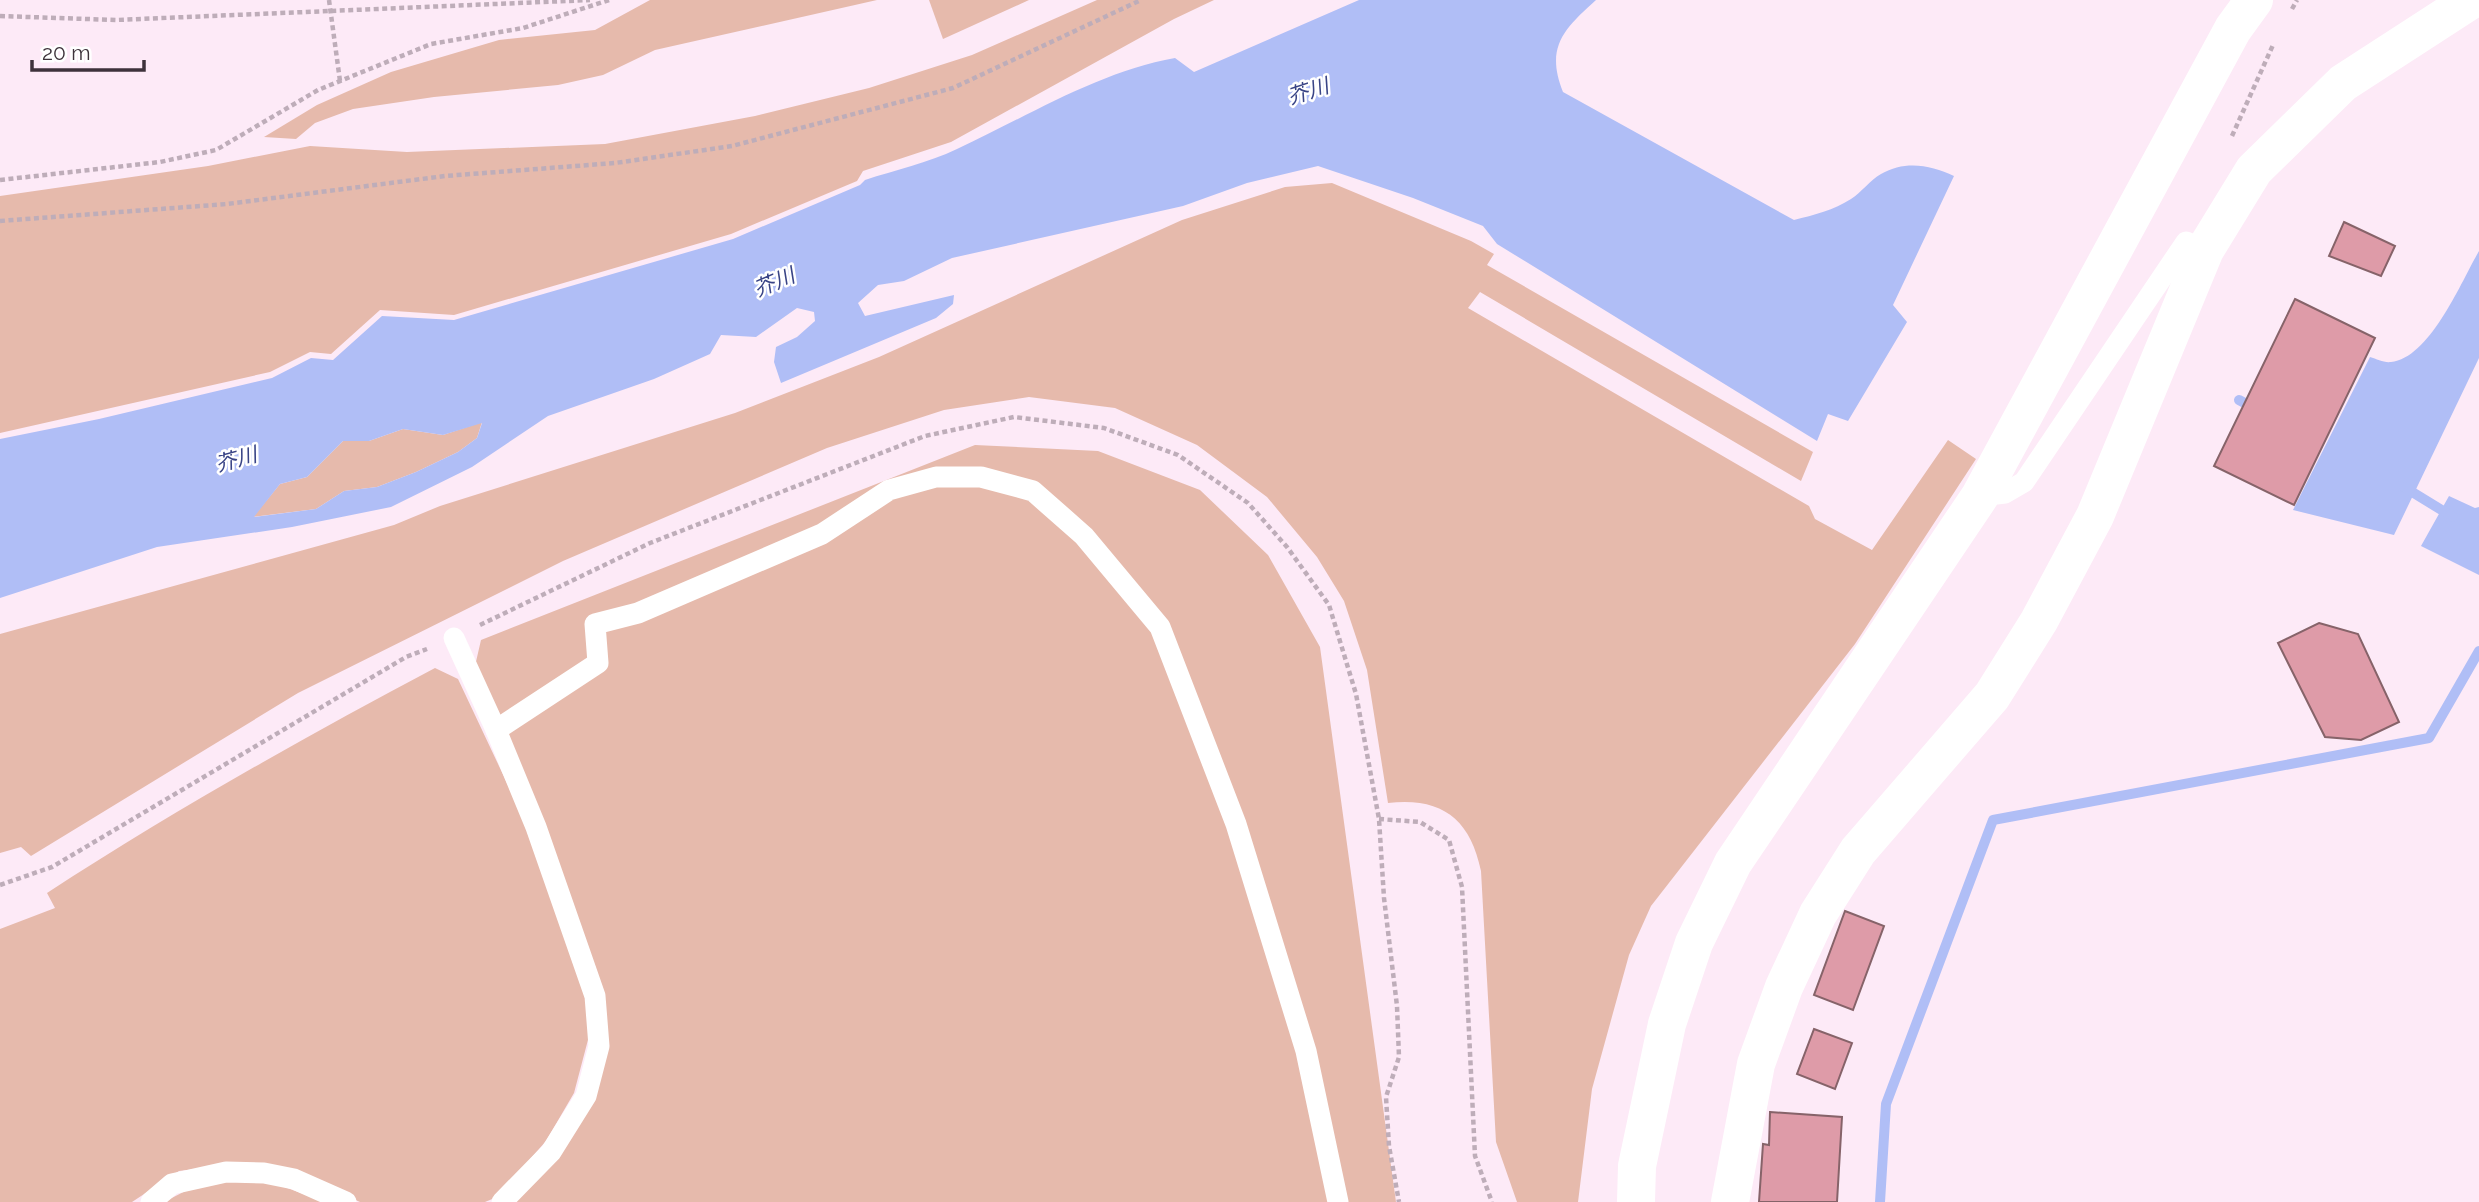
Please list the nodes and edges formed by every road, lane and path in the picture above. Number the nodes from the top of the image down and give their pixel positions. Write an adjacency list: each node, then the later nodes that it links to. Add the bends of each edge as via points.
1 (329, 0): 10 (path)
2 (590, 0): 8 (path)
3 (609, 0): 13 (path, via 523,28 431,44)
4 (1141, 0): 16 (path, via 953,88 732,146 615,163 445,176 227,204)
5 (2254, 0): 18 (street, via 2233,29)
6 (2297, 0): 9 (path)
7 (2471, 0): 17 (street, via 2343,83 2254,170)
8 (562, 1): 10 (path)
9 (2291, 11)
10 (329, 13): 11 (path, via 116,20); 13 (path)
11 (0, 16)
12 (2274, 43): 14 (path)
13 (340, 81): 15 (path, via 216,150 160,162)
14 (2231, 138)
15 (0, 180)
16 (0, 221)
17 (2205, 250): 18 (lane, via 2186,242 2024,482 2005,493); 30 (street, via 2095,516 2039,621 1992,696 1858,851 1818,914 1784,987 1756,1064)
18 (1980, 496): 29 (street, via 1733,863 1694,943 1667,1024 1637,1166)
19 (454, 638): 20 (lane); 21 (path, via 650,543 925,436 1014,417 1104,428 1178,456 1248,503 1329,605 1356,694); 22 (path, via 406,657 52,866)
20 (496, 730): 25 (lane, via 596,996 598,1046 586,1096 551,1152); 26 (lane, via 598,663 594,624 638,612 822,534 889,490 936,477 981,477 1033,491 1084,536 1160,627 1240,837 1306,1051)
21 (1379, 819): 27 (path, via 1397,1006 1399,1057 1386,1097); 28 (path, via 1420,822 1449,840 1462,887 1475,1156)
22 (0, 885)
23 (151, 1202): 24 (lane, via 172,1184 226,1172 294,1179)
24 (346, 1202)
25 (502, 1202)
26 (1338, 1202)
27 (1399, 1202)
28 (1492, 1202)
29 (1636, 1202)
30 (1730, 1202)

